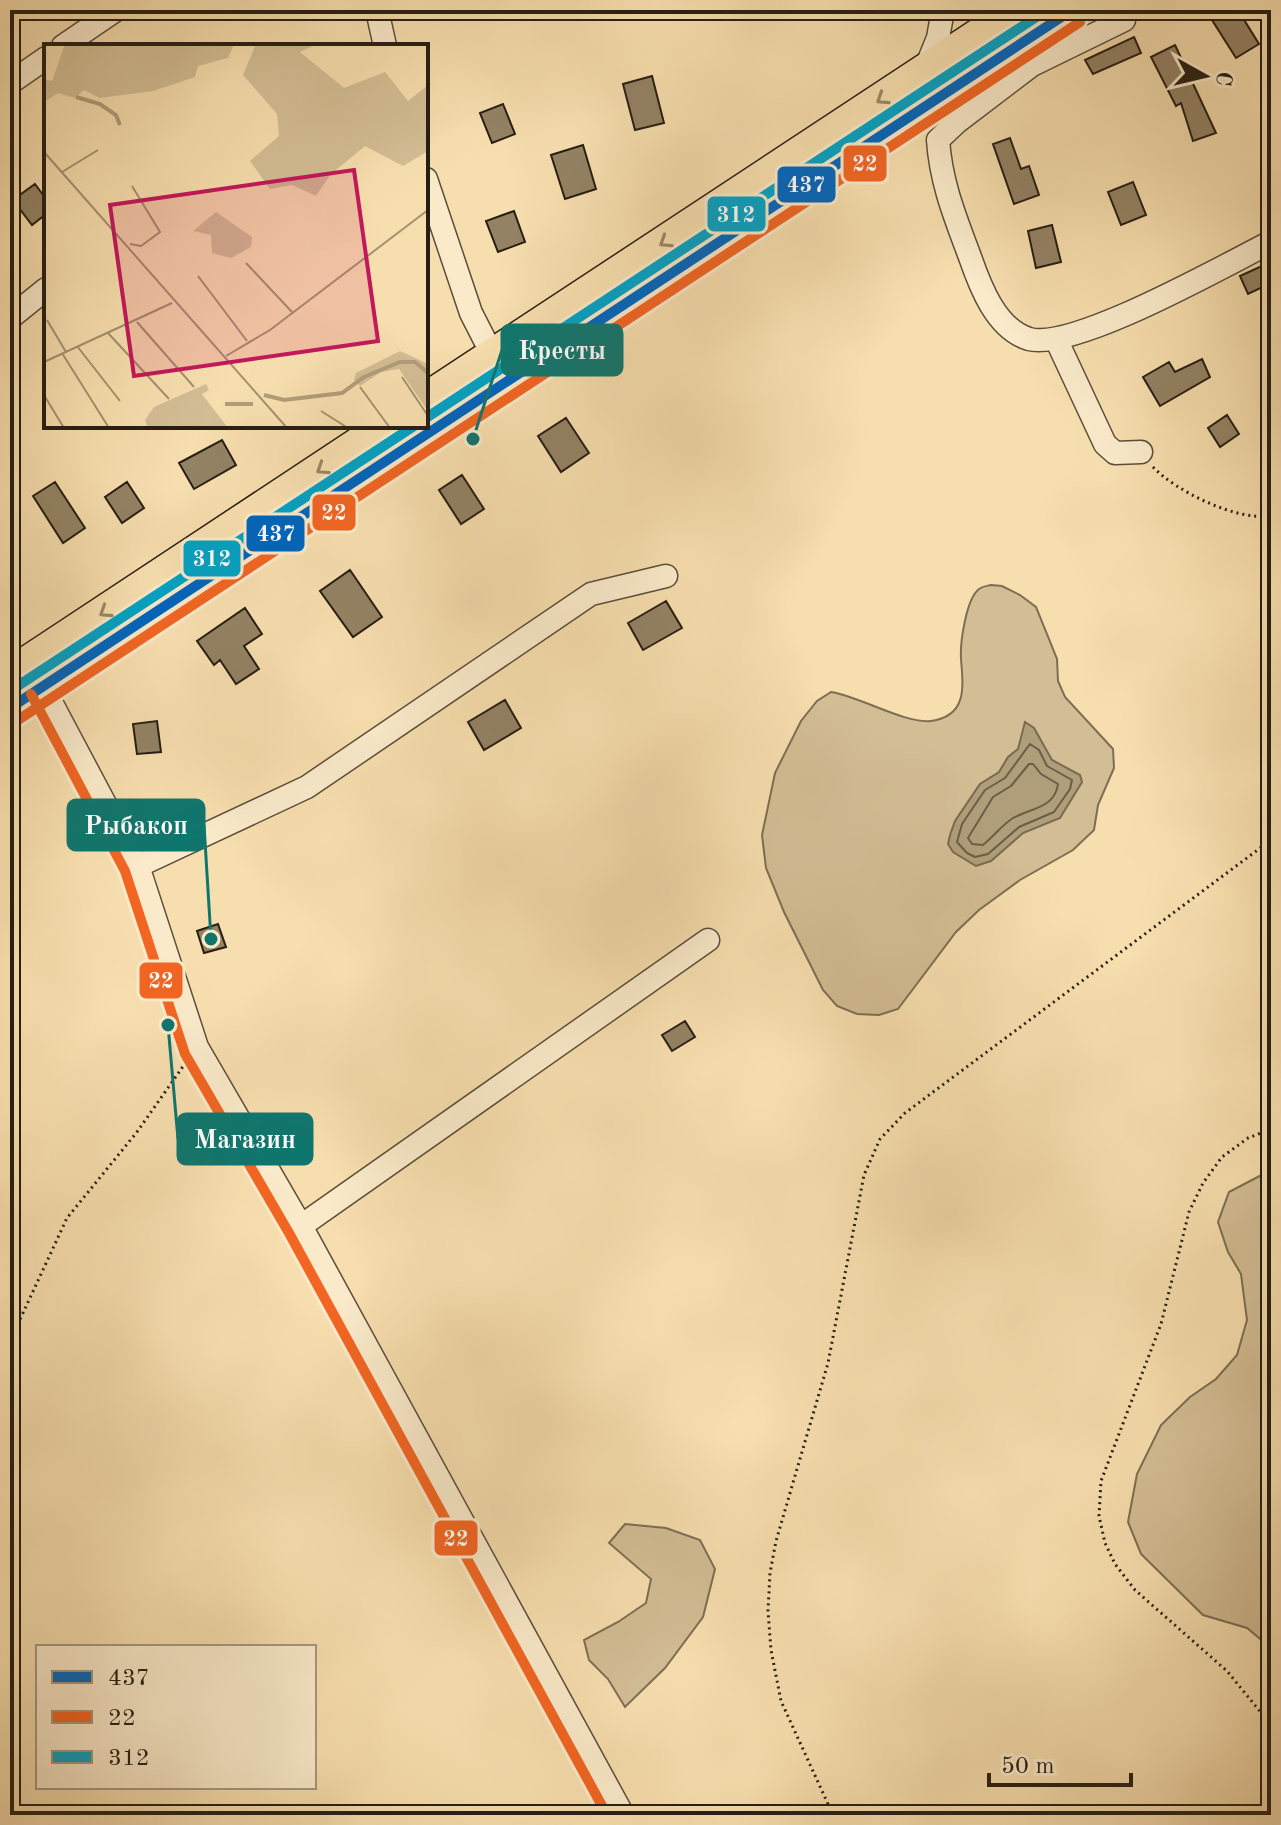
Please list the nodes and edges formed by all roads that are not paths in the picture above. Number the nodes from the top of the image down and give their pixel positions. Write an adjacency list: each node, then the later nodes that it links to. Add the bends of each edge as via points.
1 (116, 10): 7 (street)
2 (377, 10): 8 (street)
3 (943, 10): 11 (street)
4 (1018, 10): 11 (highway)
5 (1072, 10): 9 (highway)
6 (1124, 20): 9 (street)
7 (66, 44)
8 (385, 44)
9 (1026, 54): 17 (street, via 938,140 940,160 944,187 970,259 997,314 1029,339); 24 (highway)
10 (44, 59): 12 (street)
11 (924, 72): 18 (highway, one-way to 18)
12 (10, 83)
13 (428, 185): 18 (street, via 471,313)
14 (1271, 242): 17 (street, via 1108,323)
15 (44, 291): 16 (street)
16 (10, 318)
17 (1056, 339): 21 (street, via 1105,444 1115,453)
18 (493, 356): 19 (highway)
19 (428, 399)
20 (384, 428): 23 (highway, one-way to 23)
21 (1141, 452)
22 (666, 576): 26 (street, via 591,594 307,787)
23 (10, 675)
24 (43, 687): 25 (highway); 26 (street)
25 (10, 708)
26 (138, 866): 28 (street, via 197,1047)
27 (708, 940): 28 (street)
28 (301, 1226): 29 (street)
29 (623, 1815)

